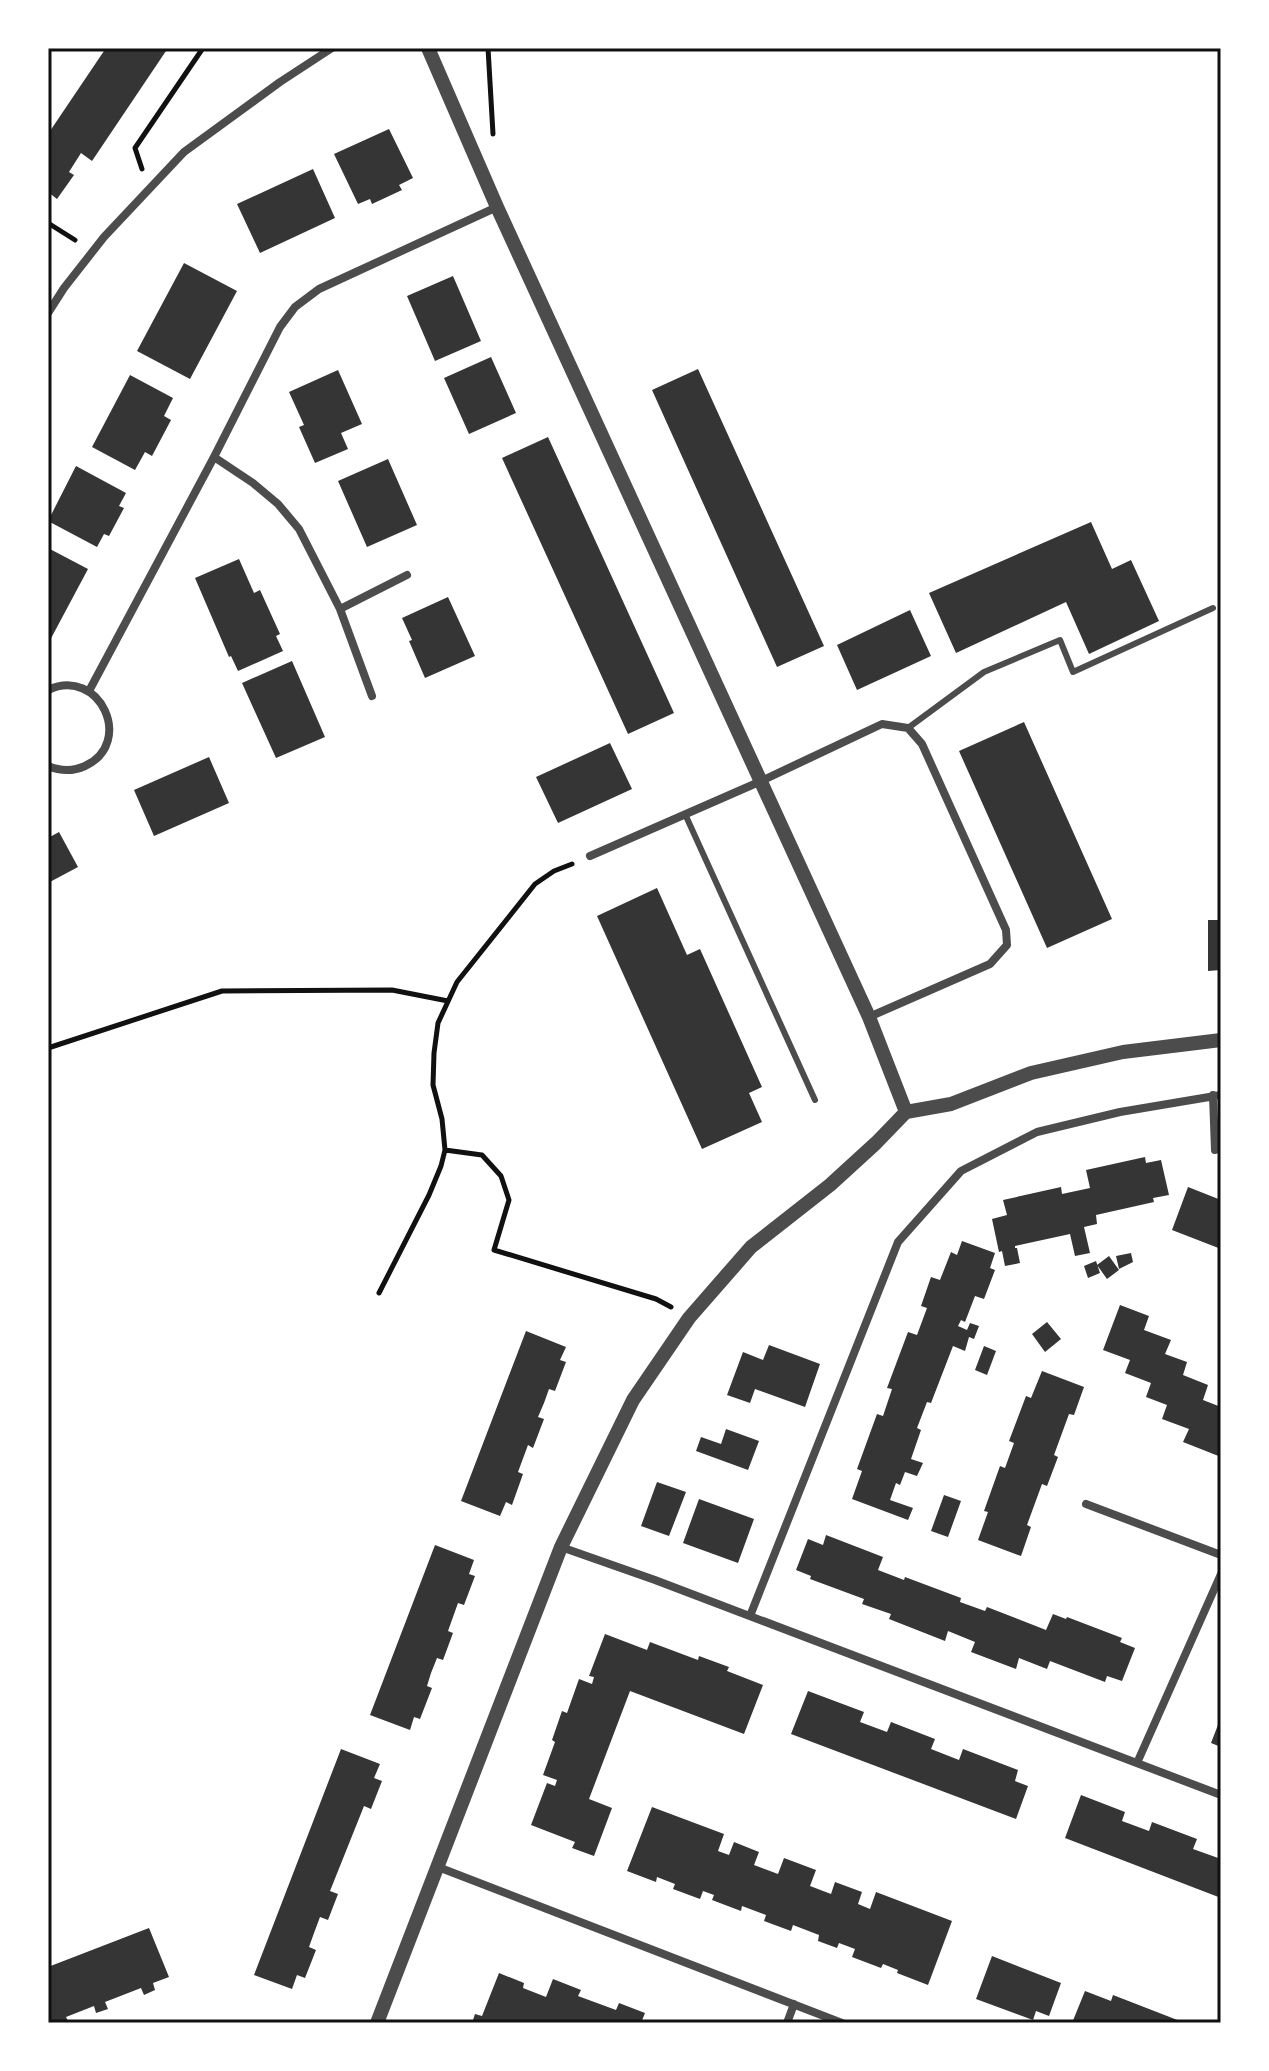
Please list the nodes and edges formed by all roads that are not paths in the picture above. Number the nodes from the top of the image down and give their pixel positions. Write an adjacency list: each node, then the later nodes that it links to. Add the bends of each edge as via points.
1 (332, 48): 4 (street, via 184,152 93,251)
2 (428, 48): 3 (street)
3 (497, 207): 5 (street, via 319,289 295,307); 14 (street)
4 (48, 313)
5 (214, 457): 8 (street, via 278,504 299,529); 10 (street)
6 (407, 575): 8 (street)
7 (1213, 608): 12 (lane, via 1073,672 1060,640 984,672)
8 (340, 609): 11 (street)
9 (48, 690): 10 (street, via 69,685)
10 (89, 691): 13 (street, via 108,716 107,743 78,769)
11 (372, 696)
12 (908, 728): 14 (street, via 882,724); 17 (street, via 922,744 1006,930 1007,945 990,964)
13 (48, 766)
14 (759, 782): 15 (street); 17 (street)
15 (685, 814): 16 (street); 20 (lane)
16 (590, 856)
17 (869, 1017): 21 (street)
18 (1221, 1040): 21 (street, via 1123,1052 1031,1073 951,1104)
19 (1217, 1095): 22 (street); 27 (street, via 1037,1132 961,1171 898,1242)
20 (815, 1100)
21 (906, 1112): 24 (street, via 830,1185 751,1247 689,1318 633,1400)
22 (1215, 1150)
23 (1086, 1504): 25 (street)
24 (561, 1547): 27 (street); 30 (street)
25 (1221, 1555)
26 (1221, 1574): 28 (street)
27 (750, 1616): 28 (street)
28 (1137, 1763): 29 (street)
29 (1221, 1795)
30 (438, 1867): 31 (street); 32 (street)
31 (794, 2004): 33 (street); 34 (street)
32 (377, 2023)
33 (787, 2023)
34 (842, 2023)

